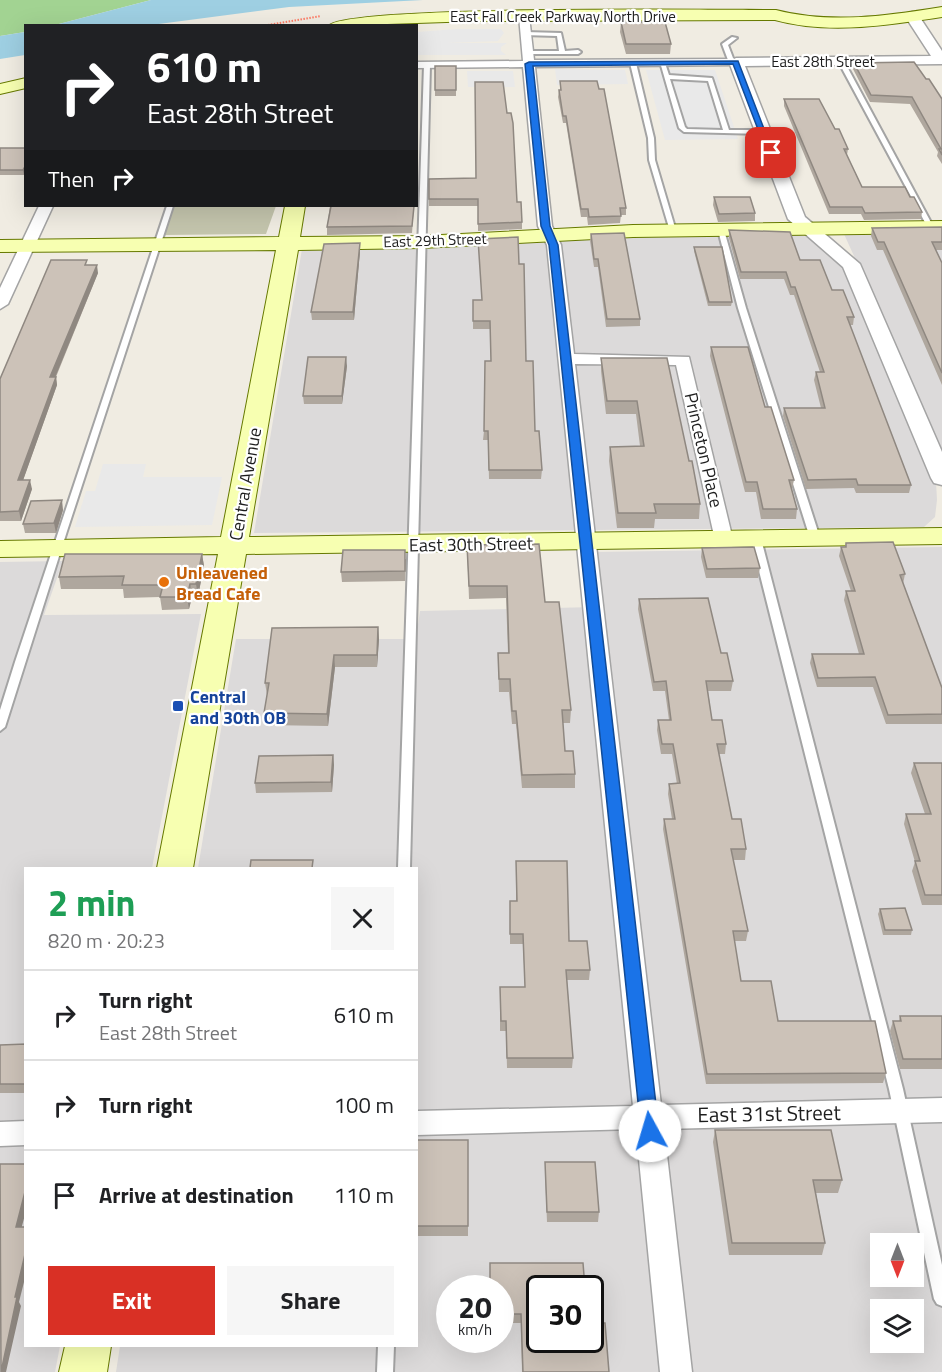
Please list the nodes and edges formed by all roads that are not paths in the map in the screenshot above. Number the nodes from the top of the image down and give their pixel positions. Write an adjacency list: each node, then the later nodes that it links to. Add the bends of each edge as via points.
1 (942, 5): 2 (main road)
2 (908, 9): 3 (main road); 4 (main road); 6 (main road, East Fall Creek Parkway North Drive, via 853,20 789,20 780,25); 13 (street)
3 (942, 12)
4 (942, 17)
5 (327, 20): 6 (main road, East Fall Creek Parkway North Drive, via 417,18)
6 (524, 24): 7 (main road, East Fall Creek Parkway North Drive); 9 (lane, via 559,34); 11 (street)
7 (418, 26)
8 (734, 38): 14 (lane, via 725,44 730,59)
9 (562, 52): 10 (lane); 11 (lane)
10 (578, 52)
11 (528, 58): 15 (street, East 28th Street); 17 (street, East 28th Street); 30 (street)
12 (841, 61): 13 (street, East 28th Street); 14 (street, East 28th Street); 26 (lane)
13 (942, 61)
14 (736, 62): 16 (street, East 28th Street); 22 (street)
15 (633, 63): 16 (street, East 28th Street); 29 (lane, via 651,138 652,160)
16 (662, 63): 18 (lane)
17 (422, 65): 31 (lane)
18 (667, 77): 21 (lane, via 710,79); 21 (lane, via 682,128 692,132)
19 (24, 83): 20 (main road)
20 (0, 89)
21 (728, 132): 22 (lane)
22 (763, 132): 27 (street, via 797,219)
23 (46, 207): 34 (street)
24 (170, 207): 33 (lane)
25 (295, 207): 32 (main road, Central Avenue)
26 (936, 227): 27 (main road, East 29th Street)
27 (806, 229): 28 (main road, East 29th Street); 38 (street, via 851,264)
28 (721, 230): 29 (main road, East 29th Street); 40 (lane)
29 (673, 231): 30 (main road, East 29th Street)
30 (549, 235): 31 (main road, East 29th Street); 37 (street, via 554,245)
31 (421, 242): 32 (main road, East 29th Street); 44 (lane)
32 (289, 243): 33 (main road, East 29th Street); 45 (main road, Central Avenue)
33 (157, 244): 34 (main road, East 29th Street); 47 (lane)
34 (27, 245): 35 (main road, East 29th Street); 36 (street)
35 (0, 246)
36 (0, 304)
37 (566, 359): 42 (street, Princeton Place, via 683,360); 43 (street)
38 (942, 477)
39 (942, 536): 40 (main road, East 30th Street)
40 (815, 538): 41 (main road, East 30th Street)
41 (756, 539): 42 (main road, East 30th Street); 52 (lane)
42 (724, 540): 43 (main road, East 30th Street)
43 (586, 542): 44 (main road, East 30th Street); 53 (street)
44 (415, 545): 45 (main road, East 30th Street); 50 (lane)
45 (233, 547): 47 (main road, East 30th Street); 49 (main road, Central Avenue)
46 (0, 549): 47 (main road, East 30th Street)
47 (56, 549): 48 (lane)
48 (0, 727)
49 (175, 867)
50 (404, 867)
51 (942, 1110): 52 (street, East 31st Street)
52 (902, 1111): 53 (street, East 31st Street); 57 (lane)
53 (648, 1116): 54 (street, East 31st Street); 62 (street)
54 (418, 1123)
55 (24, 1133): 56 (street)
56 (0, 1134)
57 (942, 1299)
58 (88, 1347): 60 (main road)
59 (386, 1347): 61 (lane)
60 (83, 1372)
61 (385, 1372)
62 (676, 1372)

